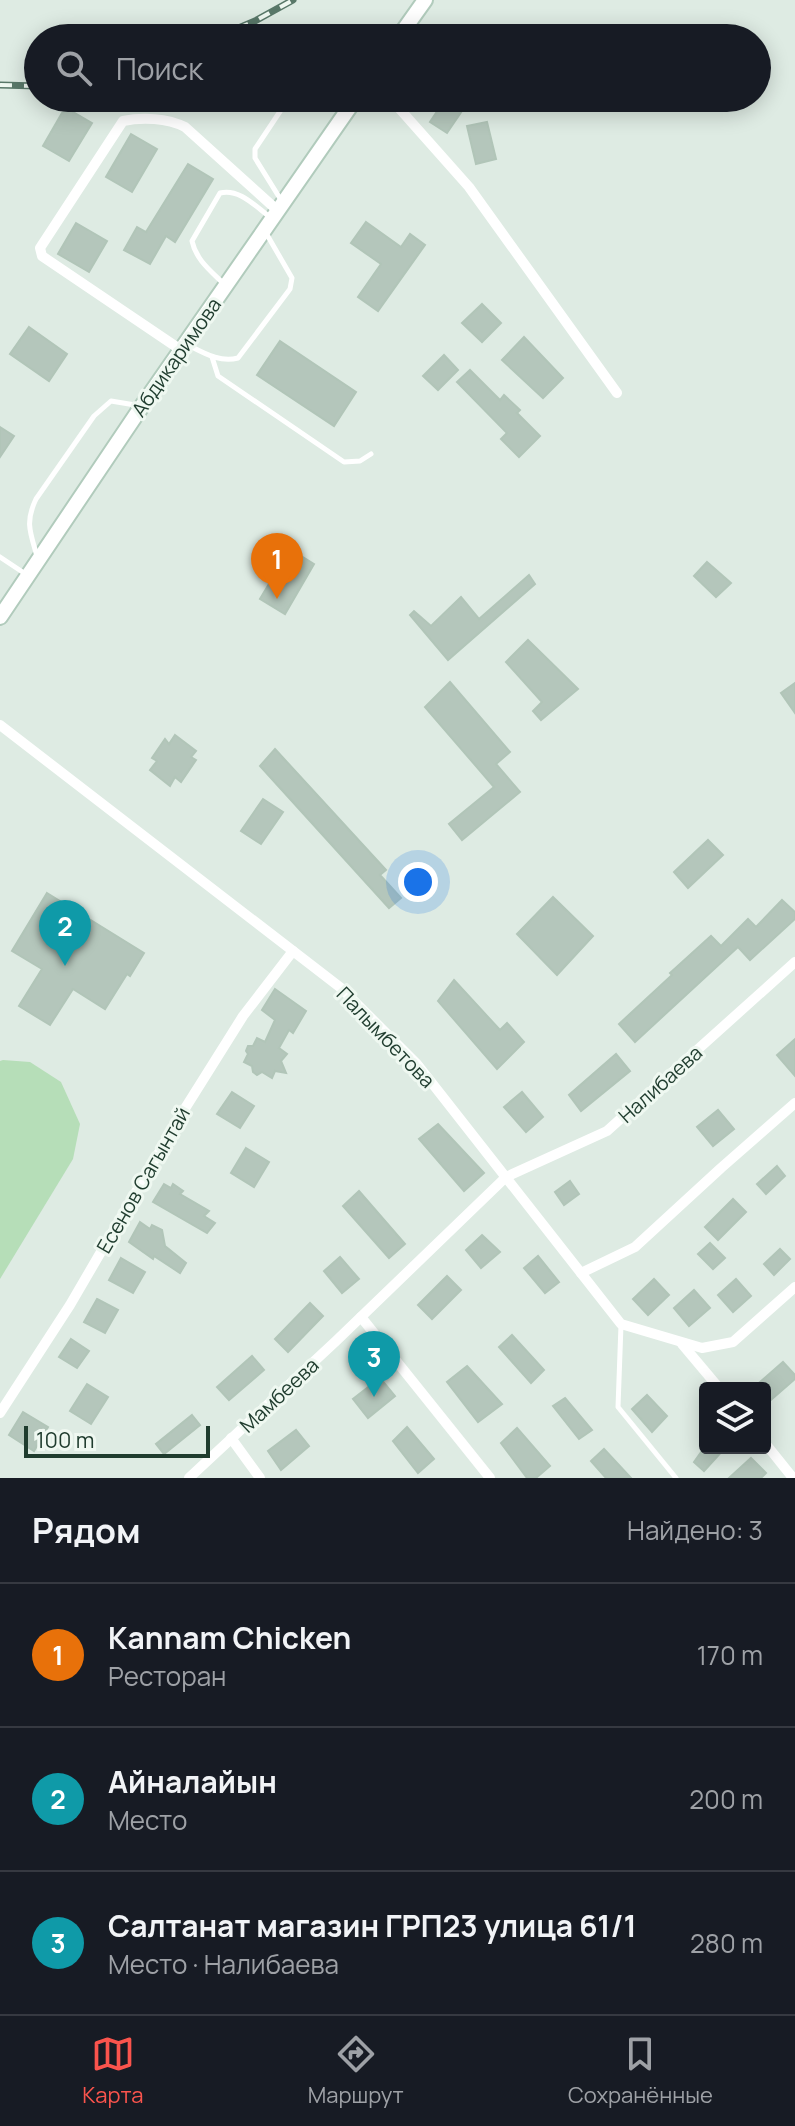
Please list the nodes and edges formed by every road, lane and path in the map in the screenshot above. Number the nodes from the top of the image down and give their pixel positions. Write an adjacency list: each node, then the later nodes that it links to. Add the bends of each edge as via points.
1 (425, 0): 2 (main road)
2 (408, 24)
3 (280, 112): 6 (lane, via 255,149)
4 (347, 112): 6 (main road, Абдикаримова)
5 (402, 112): 10 (street, via 469,187)
6 (274, 215): 7 (main road, Абдикаримова); 7 (lane, via 238,194 220,193 192,241 198,259); 8 (street, via 185,127 173,121 123,121 40,248 42,256); 9 (lane, via 292,278 290,289 238,358)
7 (225, 286): 8 (main road, Абдикаримова)
8 (183, 347): 9 (lane); 11 (main road, Абдикаримова)
9 (212, 357): 12 (lane, via 218,376 344,462)
10 (617, 393)
11 (142, 406): 14 (main road, Абдикаримова); 14 (lane, via 111,401 102,408 36,499 29,528)
12 (371, 454)
13 (0, 557): 15 (lane)
14 (38, 560): 15 (main road, Абдикаримова)
15 (28, 575): 16 (main road, Абдикаримова)
16 (0, 617)
17 (0, 725): 18 (street, Палымбетова)
18 (293, 951): 21 (street, Палымбетова, via 341,988 417,1064); 28 (street, Есенов Сагынтай, via 243,1016)
19 (795, 962): 21 (street, Налибаева, via 607,1131)
20 (795, 1103): 22 (street, via 635,1247)
21 (506, 1177): 22 (street, Палымбетова); 24 (street, Мамбеева)
22 (581, 1273): 25 (street, Палымбетова)
23 (795, 1287): 26 (street, via 733,1342 702,1348)
24 (361, 1317): 29 (street, Мамбеева); 33 (street)
25 (621, 1324): 26 (street); 34 (lane, via 618,1407)
26 (680, 1342): 27 (street)
27 (714, 1382)
28 (0, 1413)
29 (231, 1438): 31 (street, Мамбеева); 32 (street)
30 (771, 1450): 35 (street)
31 (189, 1478)
32 (260, 1478)
33 (490, 1478)
34 (676, 1478)
35 (793, 1478)

